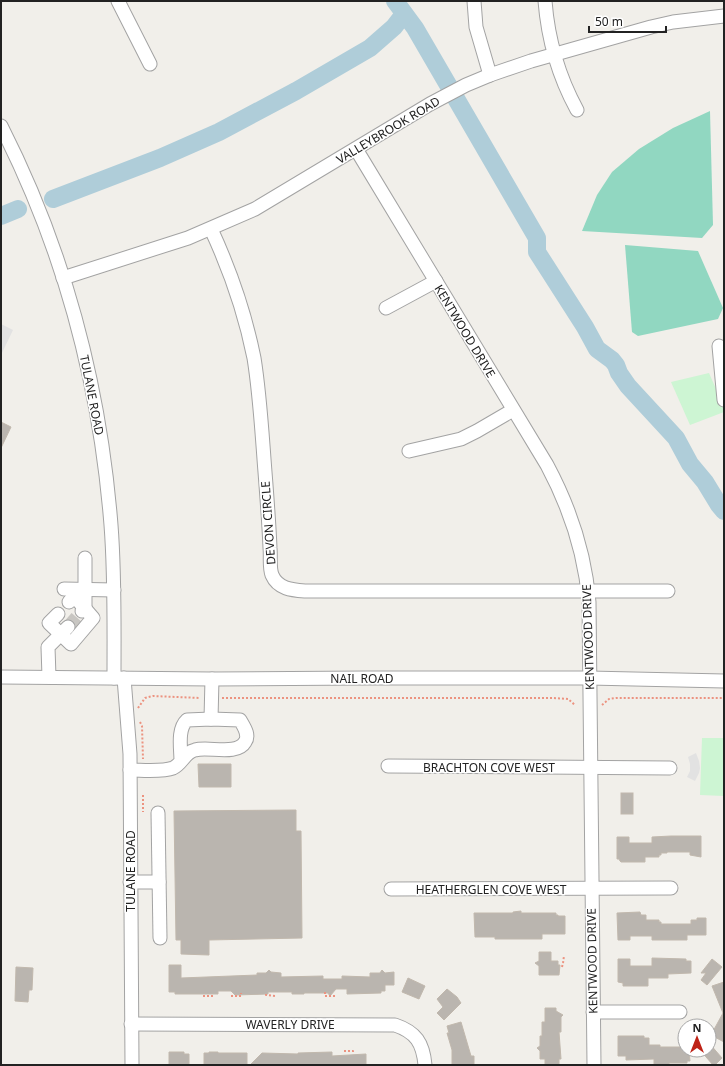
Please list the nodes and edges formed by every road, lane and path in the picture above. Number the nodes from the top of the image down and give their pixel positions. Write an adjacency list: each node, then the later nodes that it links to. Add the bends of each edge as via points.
1 (118, 1): 6 (street)
2 (474, 1): 7 (street, via 476,27)
3 (545, 1): 5 (street)
4 (724, 16): 5 (street, VALLEYBROOK ROAD, via 673,22)
5 (555, 55): 7 (street, VALLEYBROOK ROAD); 8 (street)
6 (150, 64)
7 (490, 75): 10 (street, VALLEYBROOK ROAD, via 430,104)
8 (577, 110)
9 (2, 129): 12 (street, TULANE ROAD, via 42,219)
10 (356, 149): 11 (street, VALLEYBROOK ROAD, via 255,209); 13 (street, KENTWOOD DRIVE)
11 (211, 229): 12 (street, VALLEYBROOK ROAD); 23 (street, DEVON CIRCLE, via 236,288 254,357 271,570 278,584 288,589 305,591)
12 (63, 278): 22 (street, TULANE ROAD, via 81,339 99,424 111,525)
13 (436, 281): 14 (street); 17 (street, KENTWOOD DRIVE)
14 (386, 308)
15 (719, 346): 16 (street)
16 (724, 400)
17 (513, 410): 18 (street, via 460,439); 23 (street, KENTWOOD DRIVE, via 547,465 568,508 580,548)
18 (408, 451)
19 (85, 558): 21 (street)
20 (64, 589): 21 (street)
21 (85, 589): 22 (street); 26 (street)
22 (114, 590): 31 (street, TULANE ROAD)
23 (588, 590): 24 (street, DEVON CIRCLE); 32 (street, KENTWOOD DRIVE)
24 (668, 591)
25 (69, 602): 26 (street, via 74,596)
26 (83, 610): 28 (street, via 93,618 71,644)
27 (58, 614): 28 (street, via 49,623)
28 (65, 630): 30 (street, via 48,647)
29 (1, 677): 30 (street, NAIL ROAD)
30 (48, 677): 31 (street, NAIL ROAD)
31 (119, 678): 33 (street, NAIL ROAD); 46 (street, TULANE ROAD)
32 (590, 678): 33 (street, NAIL ROAD); 34 (street, NAIL ROAD); 44 (street, KENTWOOD DRIVE)
33 (212, 679): 35 (street)
34 (724, 681)
35 (212, 698): 37 (path, via 558,698 568,699); 39 (path, via 153,696 145,698); 41 (street)
36 (724, 698): 38 (path, via 616,698 605,701)
37 (575, 705)
38 (601, 709)
39 (138, 710)
40 (138, 716): 46 (path, via 142,726)
41 (211, 719): 42 (street, via 187,720 183,724); 42 (street, via 240,720 246,728 247,738 244,745 235,750 194,750)
42 (181, 761): 46 (street, via 174,768)
43 (388, 766): 44 (street, BRACHTON COVE WEST)
44 (590, 768): 45 (street, BRACHTON COVE WEST); 54 (street, KENTWOOD DRIVE)
45 (670, 768)
46 (136, 770): 50 (street, TULANE ROAD)
47 (143, 790): 48 (path)
48 (143, 812)
49 (158, 813): 51 (street)
50 (130, 882): 51 (street); 68 (street, TULANE ROAD)
51 (159, 882): 55 (street)
52 (671, 888): 54 (street, HEATHERGLEN COVE WEST)
53 (391, 889): 54 (street, HEATHERGLEN COVE WEST)
54 (592, 889): 66 (street, KENTWOOD DRIVE)
55 (160, 938)
56 (564, 956): 57 (path)
57 (562, 967)
58 (325, 992): 65 (path, via 325,996)
59 (241, 993): 63 (path, via 241,996)
60 (213, 994): 62 (path)
61 (266, 994): 64 (path)
62 (203, 996)
63 (231, 996)
64 (276, 996)
65 (335, 996)
66 (593, 1012): 67 (street); 73 (street, KENTWOOD DRIVE)
67 (680, 1012)
68 (131, 1024): 71 (street, TULANE ROAD); 72 (street, WAVERLY DRIVE, via 395,1024 410,1031 416,1038 424,1052)
69 (344, 1051): 70 (path)
70 (353, 1053)
71 (132, 1065)
72 (424, 1065)
73 (594, 1065)

